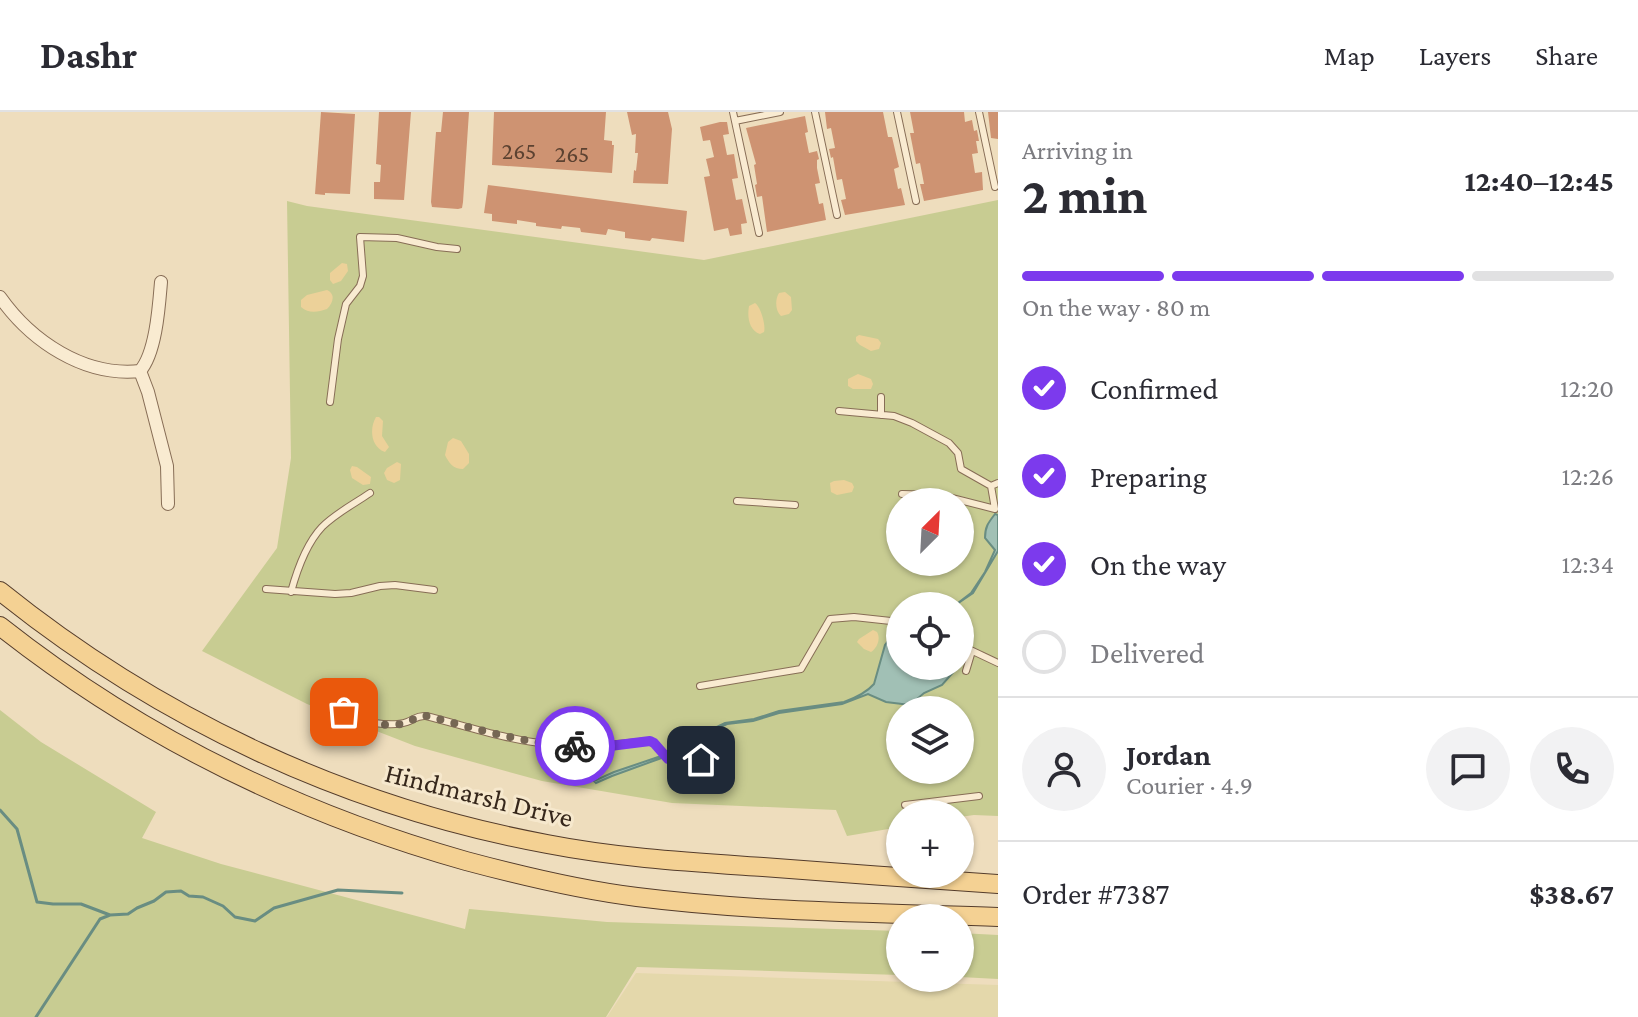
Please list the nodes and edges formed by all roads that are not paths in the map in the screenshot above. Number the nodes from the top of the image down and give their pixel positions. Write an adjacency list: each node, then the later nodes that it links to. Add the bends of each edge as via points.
1 (733, 112): 6 (lane)
2 (780, 112): 6 (lane)
3 (815, 112): 9 (lane)
4 (897, 112): 8 (lane)
5 (979, 112): 7 (lane)
6 (735, 121): 10 (lane)
7 (995, 187)
8 (916, 201)
9 (837, 215)
10 (759, 233)
11 (457, 249): 16 (lane, via 360,237 363,276 346,304)
12 (161, 282): 14 (street, via 158,317)
13 (0, 297): 14 (street, via 21,324 59,353 108,370)
14 (140, 371): 25 (street, via 164,451)
15 (881, 397): 18 (lane)
16 (330, 402)
17 (839, 411): 18 (lane)
18 (881, 415): 19 (lane, via 900,417 949,443 961,469)
19 (995, 484): 24 (lane, via 995,509)
20 (928, 485): 21 (lane)
21 (929, 488)
22 (370, 493): 30 (lane, via 321,528)
23 (737, 501): 26 (lane)
24 (974, 503)
25 (168, 504)
26 (795, 505)
27 (266, 589): 30 (lane)
28 (434, 590): 30 (lane, via 395,585 351,593)
29 (0, 591): 40 (main road, Hindmarsh Drive, via 111,671 207,727 339,787 441,820 605,854)
30 (291, 592)
31 (886, 620): 35 (lane, via 830,619 801,669)
32 (0, 626): 41 (main road, via 94,695 225,770 352,824 436,852 633,897)
33 (974, 652): 34 (lane)
34 (998, 663)
35 (700, 686)
36 (338, 693): 37 (lane, via 344,712 378,723 426,716 544,744 650,741 668,759)
37 (701, 760)
38 (979, 796): 39 (lane)
39 (946, 800)
40 (998, 884)
41 (998, 917)

